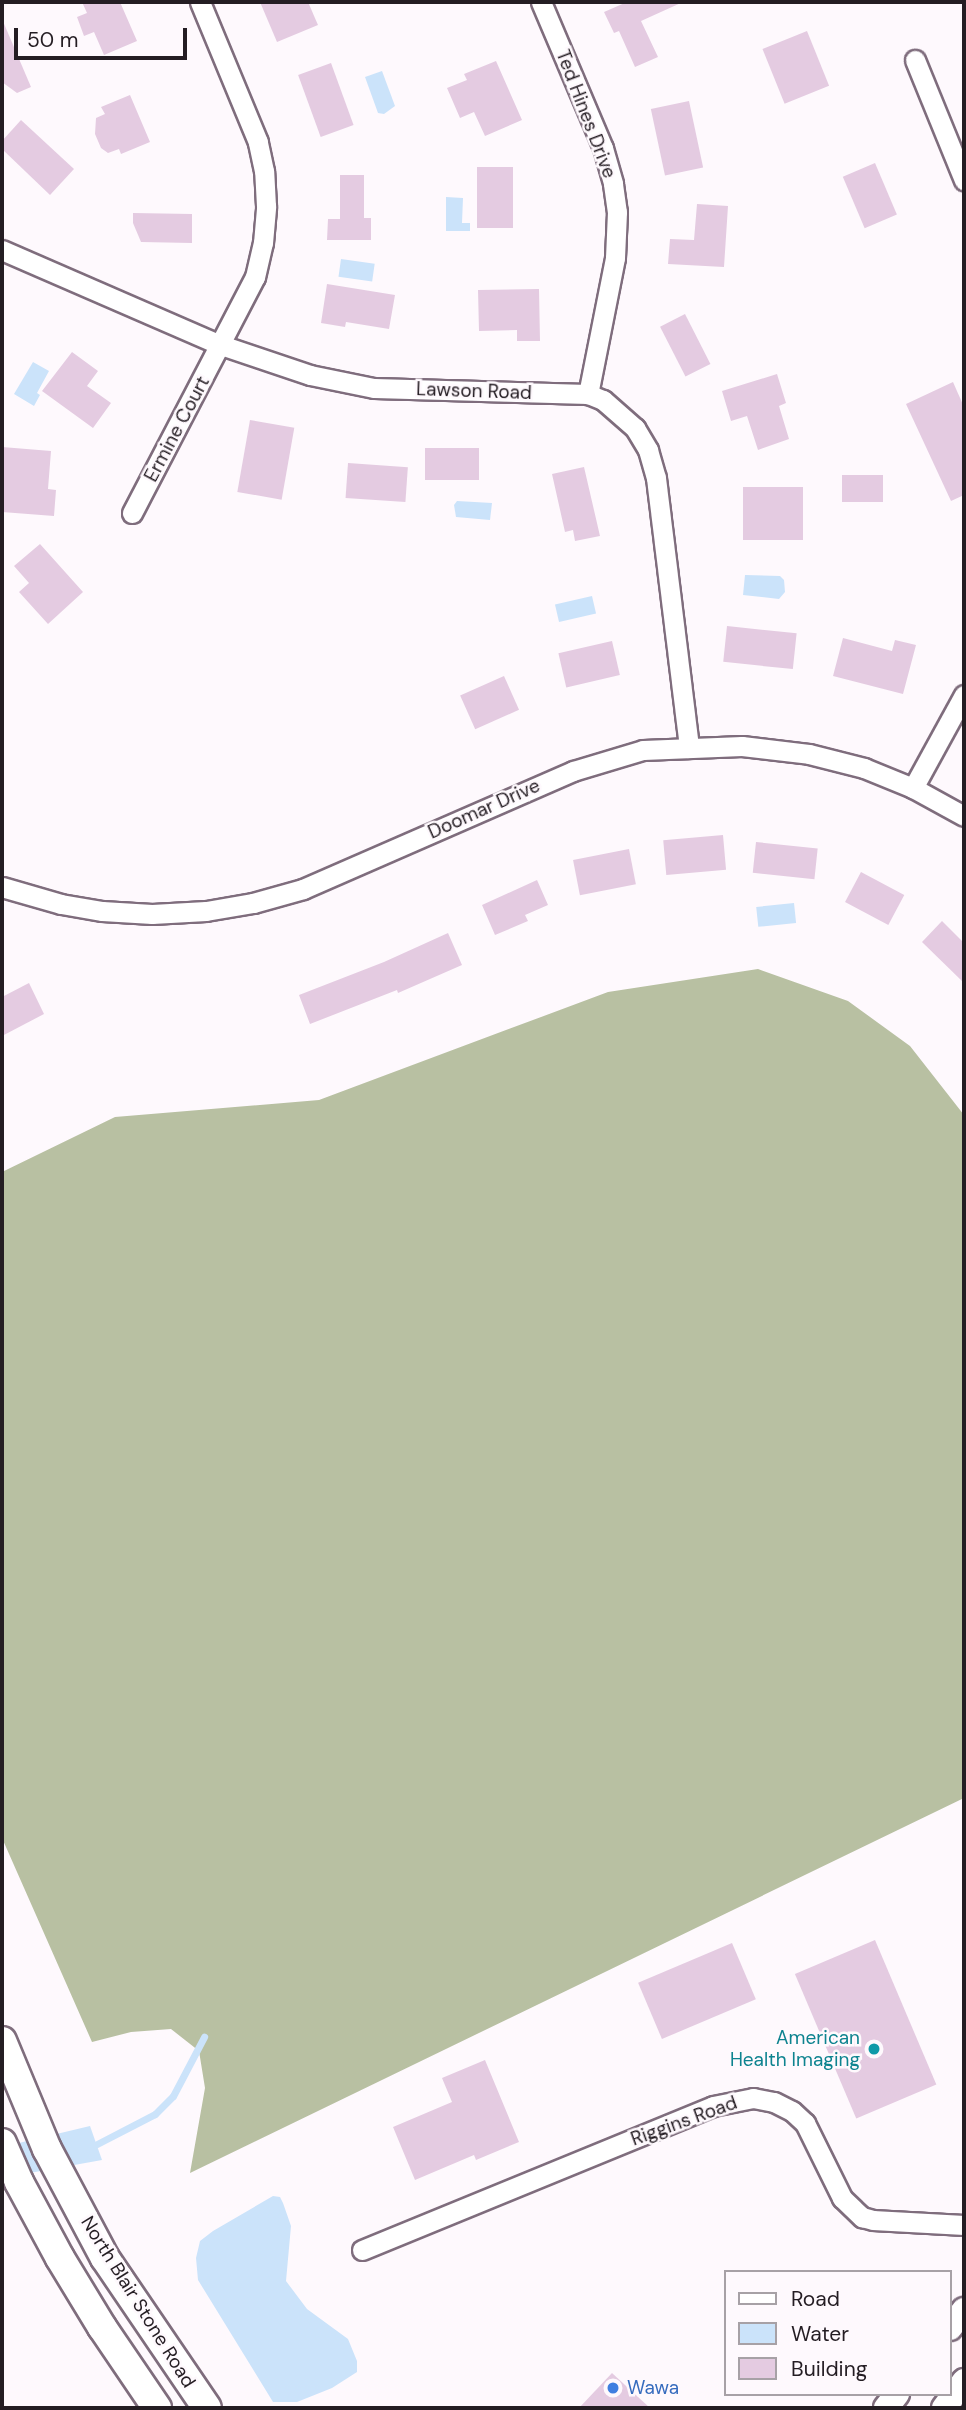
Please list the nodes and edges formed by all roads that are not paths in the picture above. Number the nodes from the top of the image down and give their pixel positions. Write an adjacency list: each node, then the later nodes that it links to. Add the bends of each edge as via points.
1 (200, 2): 6 (street, Ermine Court, via 258,142 264,171 266,206 255,277)
2 (541, 2): 7 (street, Ted Hines Drive, via 603,148 617,212 615,258)
3 (915, 60): 4 (street)
4 (964, 180)
5 (2, 250): 6 (street, Lawson Road)
6 (221, 345): 7 (street, Lawson Road, via 310,375 374,388); 8 (street, Ermine Court)
7 (588, 394): 10 (street, Lawson Road, via 618,411 635,428 656,478)
8 (132, 513)
9 (964, 695): 11 (street)
10 (689, 748): 11 (street, Doomar Drive, via 742,746 809,754 864,768); 13 (street, Doomar Drive, via 643,750 573,771 303,888 253,903 152,914 102,911)
11 (913, 788): 12 (street, Doomar Drive)
12 (964, 816)
13 (2, 887)
14 (2, 2041): 16 (main road, North Blair Stone Road, via 47,2149)
15 (2, 2143): 18 (main road)
16 (84, 2218): 18 (main road); 24 (main road, North Blair Stone Road, via 156,2338)
17 (964, 2225): 19 (street, Riggins Road, via 862,2217 842,2198 805,2123 774,2102 753,2098 713,2106)
18 (47, 2234): 23 (main road, via 102,2328)
19 (362, 2250)
20 (964, 2310): 21 (street)
21 (952, 2325)
22 (964, 2381): 25 (street)
23 (157, 2408)
24 (207, 2408)
25 (944, 2408)

